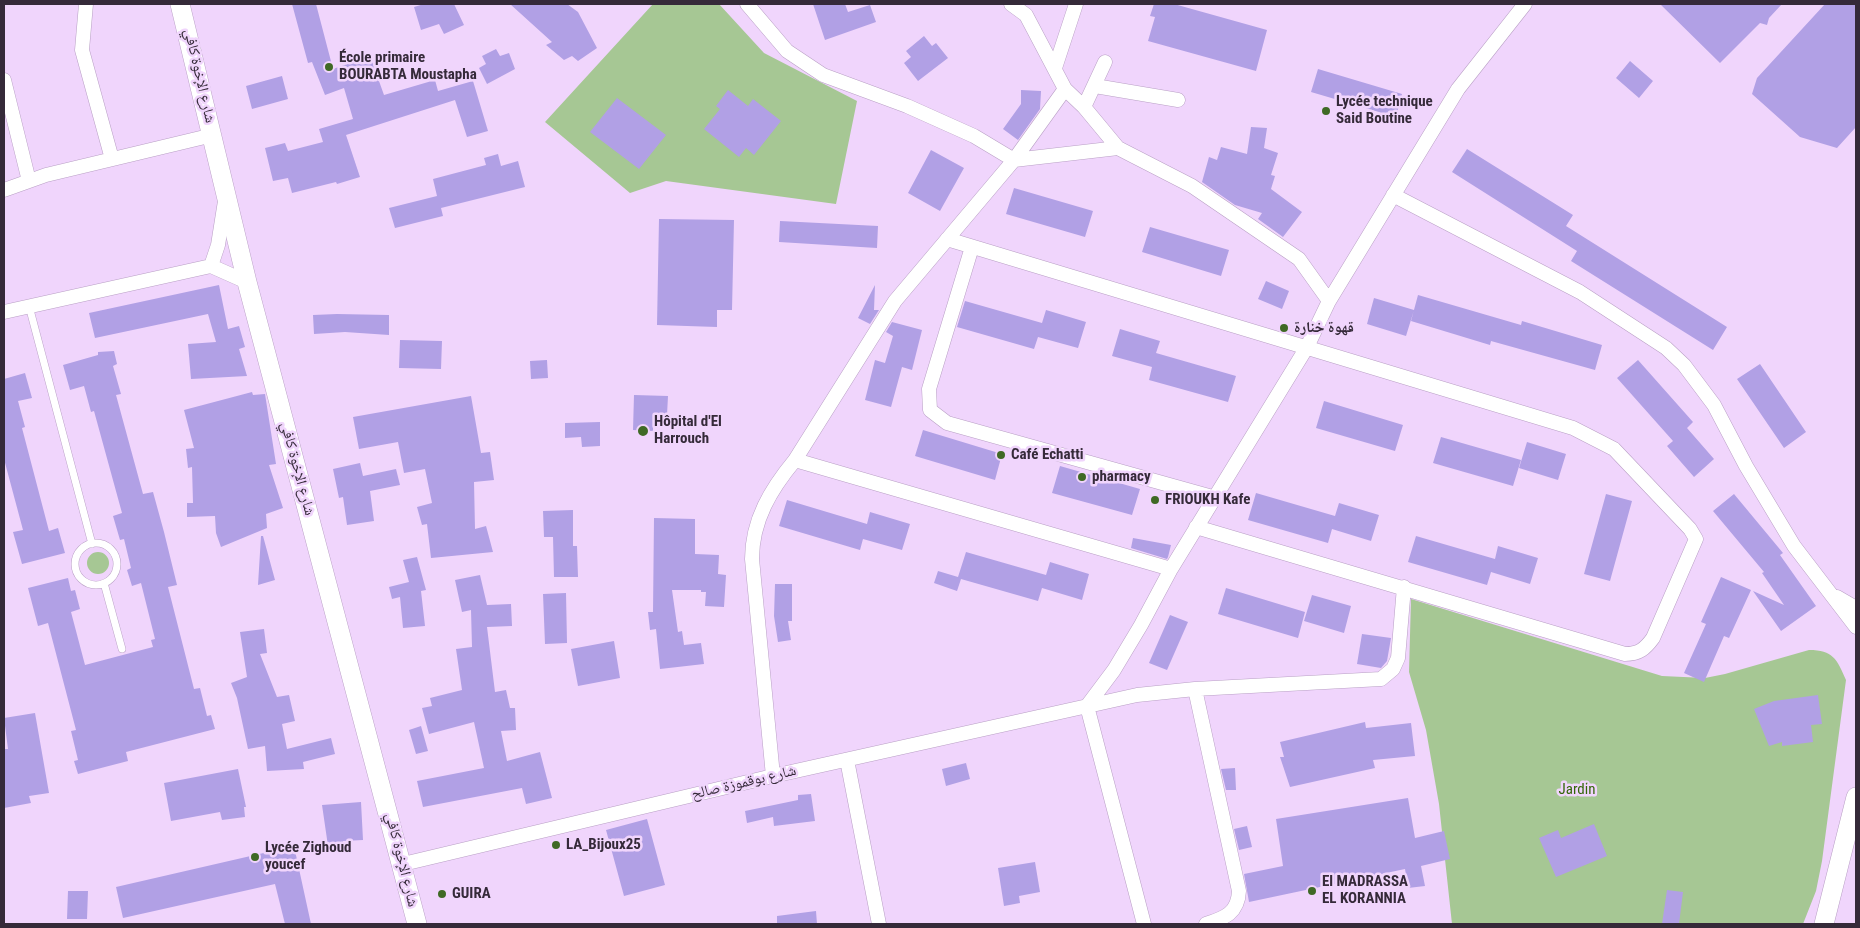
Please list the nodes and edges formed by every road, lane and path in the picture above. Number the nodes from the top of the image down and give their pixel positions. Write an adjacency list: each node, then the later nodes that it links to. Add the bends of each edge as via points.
1 (86, 4): 16 (street, via 82,50)
2 (747, 4): 17 (street, via 787,51 823,75 966,132)
3 (1011, 4): 8 (street, via 1026,15)
4 (1076, 4): 8 (street)
5 (1525, 4): 20 (street, via 1458,89)
6 (183, 6): 14 (main road, شارع الإخوة كافي)
7 (1105, 62): 10 (street)
8 (1055, 68): 11 (street)
9 (4, 80): 18 (street)
10 (1094, 86): 12 (street); 13 (street)
11 (1065, 89): 13 (street); 17 (street)
12 (1178, 100)
13 (1084, 107): 15 (street)
14 (212, 135): 16 (street); 21 (main road, شارع الإخوة كافي)
15 (1118, 148): 17 (street); 26 (street, via 1192,186 1299,259)
16 (112, 159): 18 (street)
17 (1014, 160): 22 (street)
18 (29, 181): 19 (street)
19 (4, 190)
20 (1393, 195): 26 (street); 37 (street, via 1580,292 1666,348 1684,365 1714,405 1794,546)
21 (228, 202): 24 (street); 25 (main road, شارع الإخوة كافي)
22 (947, 239): 23 (street); 30 (street, via 895,301)
23 (972, 247): 29 (street); 31 (street, via 929,389 930,410 937,418)
24 (210, 266): 25 (street); 27 (street)
25 (246, 278): 46 (main road, شارع الإخوة كافي)
26 (1329, 301): 29 (street)
27 (29, 306): 28 (street); 33 (lane)
28 (4, 312)
29 (1307, 347): 31 (street); 36 (street, via 1573,428 1614,449 1690,529 1696,540 1652,638 1646,648 1636,654 1614,652)
30 (795, 460): 34 (street); 44 (street, via 776,482 757,522 752,543)
31 (1216, 498): 32 (street)
32 (1196, 527): 34 (street); 36 (street)
33 (92, 544): 35 (lane, via 106,545 115,555 117,568); 35 (lane, via 78,554 77,573 86,582)
34 (1171, 569): 42 (street, via 1142,625)
35 (104, 584): 40 (lane)
36 (1404, 587): 41 (street, شارع بوقموزة صالح, via 1398,658 1381,679)
37 (1830, 593): 38 (street); 39 (street)
38 (1856, 608)
39 (1856, 628)
40 (122, 649)
41 (1195, 688): 42 (street, شارع بوقموزة صالح, via 1137,695); 50 (street, via 1239,891 1234,911 1225,918)
42 (1087, 706): 43 (street, شارع بوقموزة صالح); 49 (street)
43 (847, 760): 44 (street, شارع بوقموزة صالح); 48 (street)
44 (773, 776): 46 (street, شارع بوقموزة صالح)
45 (1856, 797): 51 (main road)
46 (403, 864): 47 (main road, شارع الإخوة كافي)
47 (417, 924)
48 (880, 924)
49 (1144, 924)
50 (1206, 924)
51 (1824, 924)

